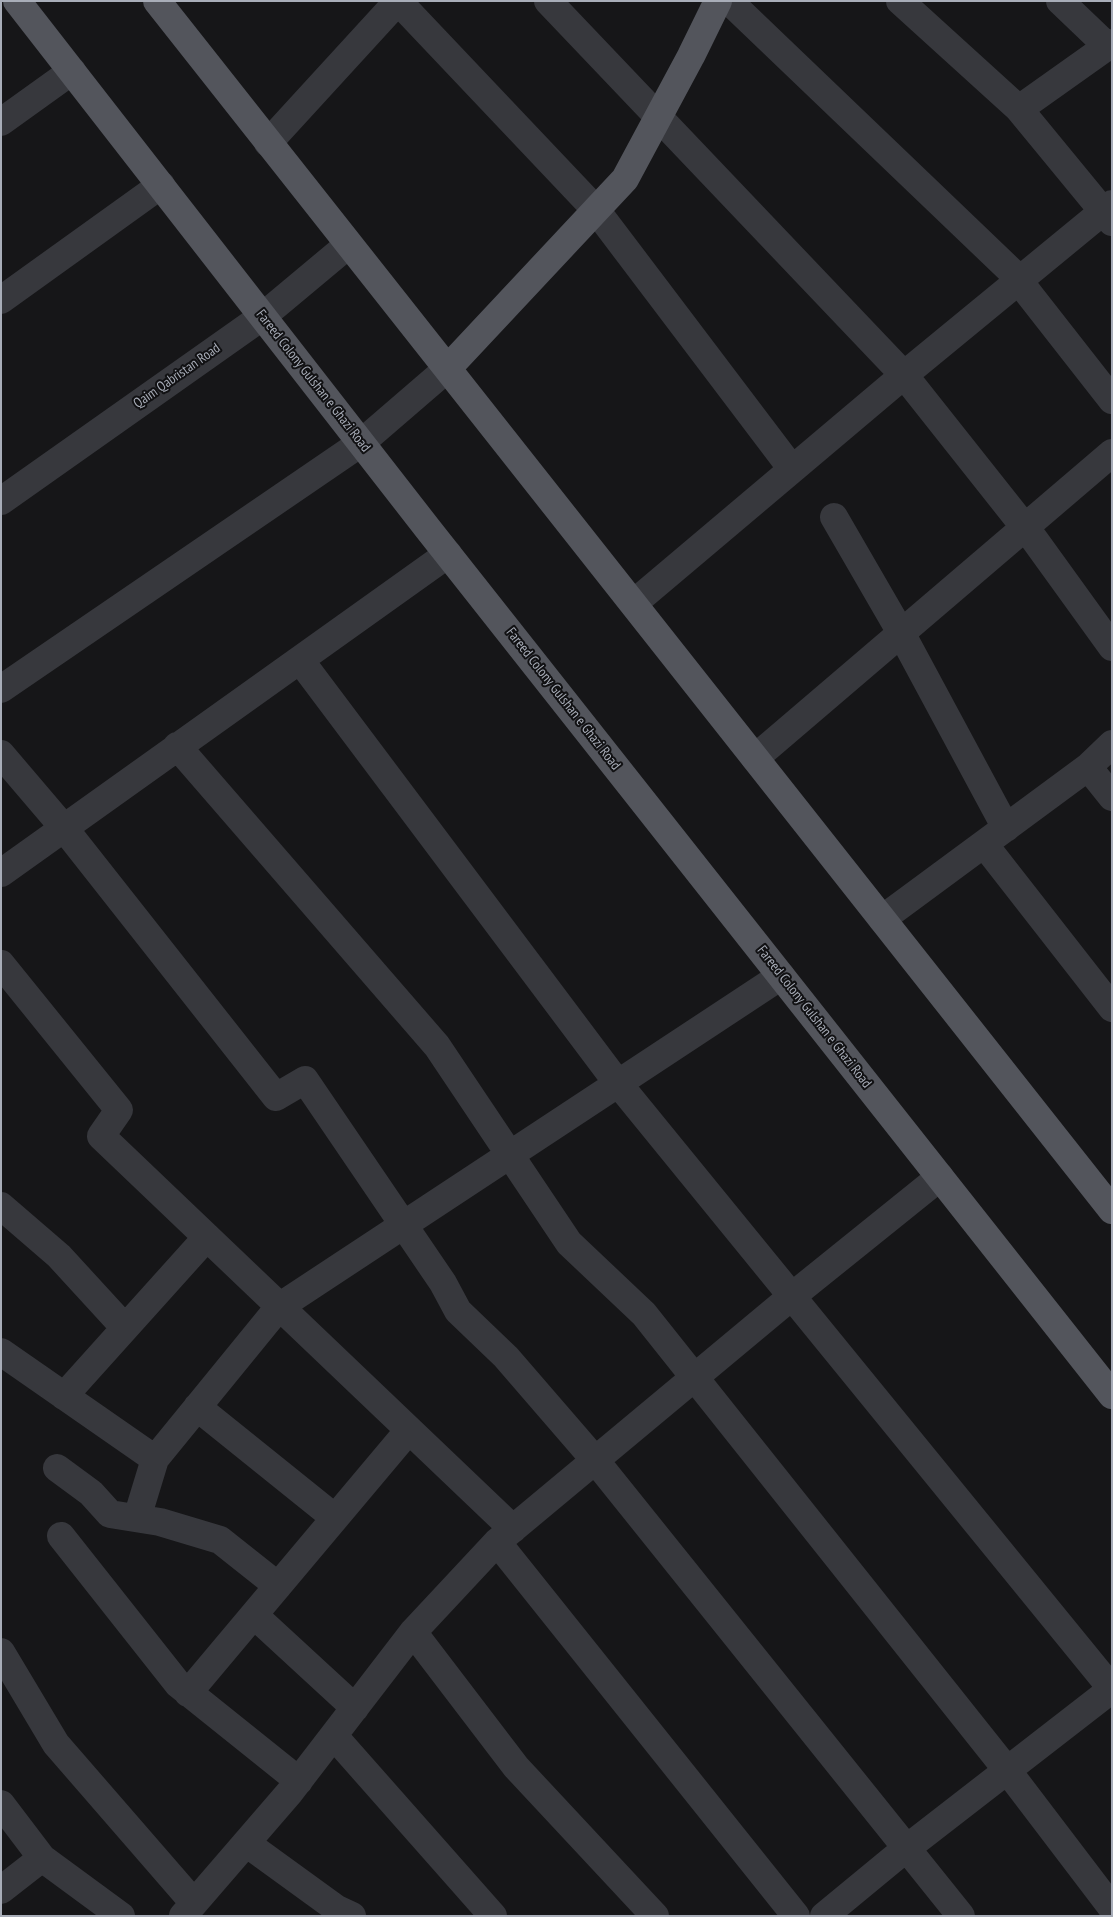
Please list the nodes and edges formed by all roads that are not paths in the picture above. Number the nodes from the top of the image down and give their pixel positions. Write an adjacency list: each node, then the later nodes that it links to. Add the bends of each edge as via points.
1 (17, 1): 10 (main road, Fareed Colony Gulshan e Ghazi Road)
2 (157, 1): 14 (main road)
3 (398, 1): 14 (street); 16 (street)
4 (548, 1): 12 (street)
5 (718, 1): 12 (main road)
6 (729, 1): 19 (street)
7 (900, 1): 11 (street)
8 (1060, 1): 9 (street)
9 (1109, 44): 11 (street)
10 (72, 71): 13 (street); 15 (main road, Fareed Colony Gulshan e Ghazi Road)
11 (1019, 109): 17 (street)
12 (658, 118): 16 (main road, via 625,179); 23 (street)
13 (1, 122)
14 (268, 143): 18 (main road)
15 (161, 186): 20 (street); 21 (main road, Fareed Colony Gulshan e Ghazi Road)
16 (596, 210): 22 (main road); 27 (street)
17 (1109, 213): 19 (street)
18 (348, 245): 21 (street, Qaim Qabristan Road); 22 (main road)
19 (1019, 281): 23 (street); 24 (street)
20 (1, 300)
21 (263, 316): 25 (main road, Fareed Colony Gulshan e Ghazi Road); 28 (street, Qaim Qabristan Road)
22 (448, 368): 25 (street); 32 (main road)
23 (904, 375): 27 (street); 30 (street)
24 (1112, 400)
25 (362, 443): 31 (main road, Fareed Colony Gulshan e Ghazi Road); 36 (street)
26 (1112, 452): 30 (street)
27 (792, 469): 32 (street)
28 (1, 501)
29 (834, 517): 33 (street)
30 (1024, 528): 33 (street); 34 (street)
31 (448, 554): 35 (street); 49 (main road, Fareed Colony Gulshan e Ghazi Road)
32 (634, 603): 40 (main road)
33 (900, 631): 40 (street); 44 (street)
34 (1112, 648)
35 (300, 660): 38 (street); 51 (street)
36 (1, 689)
37 (1112, 744): 41 (street)
38 (176, 746): 43 (street); 52 (street, via 438,1046)
39 (1, 754): 43 (street)
40 (755, 758): 47 (main road)
41 (1088, 767): 42 (street); 44 (street)
42 (1112, 796)
43 (64, 828): 46 (street); 56 (street, via 276,1097 305,1080)
44 (1006, 828): 45 (street)
45 (984, 844): 47 (street); 50 (street)
46 (1, 873)
47 (882, 919): 55 (main road)
48 (1, 964): 57 (street, via 119,1110 101,1136)
49 (781, 976): 51 (street); 53 (main road, Fareed Colony Gulshan e Ghazi Road)
50 (1112, 1008)
51 (618, 1083): 52 (street); 58 (street)
52 (509, 1155): 56 (street); 62 (street, via 569,1243 644,1314)
53 (940, 1177): 58 (street); 63 (main road, Fareed Colony Gulshan e Ghazi Road)
54 (1, 1206): 60 (street, via 59,1256)
55 (1112, 1210)
56 (403, 1225): 59 (street); 68 (street, via 443,1282 458,1311 506,1357)
57 (207, 1237): 59 (street); 60 (street)
58 (791, 1297): 62 (street); 78 (street)
59 (279, 1306): 65 (street); 66 (street)
60 (125, 1328): 64 (street)
61 (1, 1352): 64 (street)
62 (695, 1377): 68 (street); 82 (street)
63 (1112, 1395)
64 (64, 1396): 67 (street)
65 (197, 1407): 67 (street); 71 (street)
66 (409, 1430): 71 (street); 73 (street)
67 (155, 1459): 70 (street)
68 (595, 1460): 73 (street); 86 (street)
69 (57, 1468): 70 (street, via 91,1493 110,1514)
70 (137, 1518): 74 (street, via 220,1540)
71 (335, 1518): 74 (street)
72 (61, 1536): 79 (street)
73 (505, 1536): 76 (street); 95 (street)
74 (278, 1586): 75 (street)
75 (254, 1615): 79 (street); 80 (street)
76 (413, 1632): 80 (street); 94 (street, via 516,1767)
77 (1, 1652): 90 (street, via 56,1744)
78 (1112, 1689): 82 (street)
79 (188, 1693): 83 (street)
80 (355, 1708): 81 (street)
81 (334, 1736): 83 (street); 91 (street)
82 (1007, 1770): 86 (street); 89 (street)
83 (299, 1781): 85 (street)
84 (1, 1804): 87 (street)
85 (246, 1843): 90 (street); 93 (street, via 336,1909)
86 (906, 1849): 96 (street); 97 (street)
87 (42, 1858): 88 (street); 92 (street)
88 (1, 1890)
89 (1112, 1908)
90 (188, 1910)
91 (487, 1914)
92 (121, 1916)
93 (352, 1916)
94 (656, 1916)
95 (796, 1916)
96 (824, 1916)
97 (960, 1916)

